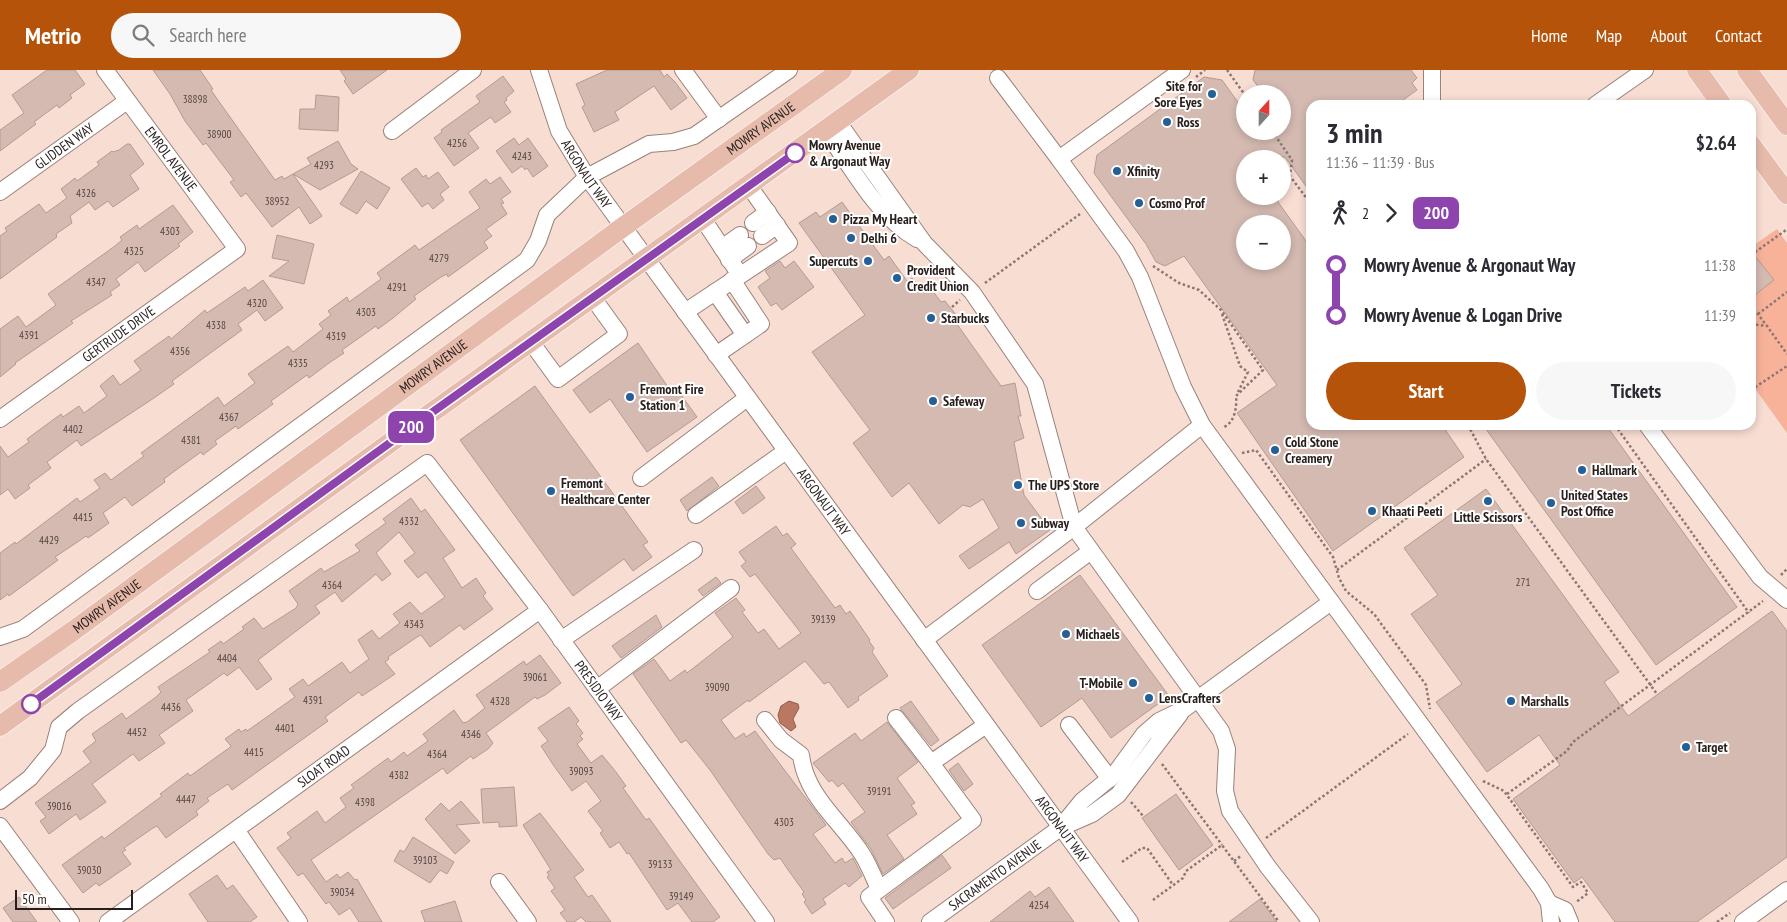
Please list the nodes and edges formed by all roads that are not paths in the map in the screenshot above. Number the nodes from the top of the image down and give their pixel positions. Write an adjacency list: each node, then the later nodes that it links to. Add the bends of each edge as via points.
1 (105, 70): 14 (street, EMROL AVENUE)
2 (473, 70): 21 (street)
3 (539, 70): 24 (street, ARGONAUT WAY, via 559,131)
4 (683, 70): 18 (street)
5 (789, 70): 18 (street)
6 (842, 70): 30 (main road, MOWRY AVENUE)
7 (909, 70): 20 (main road)
8 (1432, 70): 15 (street)
9 (1645, 70): 16 (street)
10 (1697, 70): 17 (main road)
11 (1747, 70): 19 (main road)
12 (1180, 74): 23 (street)
13 (998, 78): 23 (street)
14 (127, 100): 26 (street, GLIDDEN WAY); 33 (street, EMROL AVENUE)
15 (1432, 100)
16 (1603, 100)
17 (1718, 100)
18 (719, 119): 24 (street, via 694,136 648,144)
19 (1787, 125)
20 (832, 127): 25 (main road); 50 (street, via 871,195 891,219 924,243 972,292 1035,384)
21 (392, 131)
22 (1756, 152): 27 (main road)
23 (1059, 159): 45 (street, via 1126,251 1140,277 1183,387)
24 (587, 177): 30 (street, ARGONAUT WAY); 58 (street, via 547,215 527,260 23,629)
25 (749, 186): 28 (street); 29 (main road)
26 (0, 192)
27 (1787, 194)
28 (772, 218): 31 (street); 36 (street, via 789,242)
29 (703, 220): 34 (street); 35 (main road)
30 (623, 227): 35 (street, ARGONAUT WAY); 61 (main road, MOWRY AVENUE)
31 (757, 230)
32 (744, 240): 34 (street)
33 (237, 248): 44 (street, GERTRUDE DRIVE)
34 (725, 254): 36 (street)
35 (647, 260): 38 (main road); 39 (street, ARGONAUT WAY)
36 (736, 278): 37 (street); 40 (street, via 761,324)
37 (714, 292): 39 (street); 40 (street)
38 (593, 298): 41 (main road); 41 (street, via 619,334 558,379)
39 (685, 312): 42 (street, ARGONAUT WAY)
40 (745, 335): 42 (street)
41 (531, 342): 68 (main road)
42 (716, 355): 43 (street, ARGONAUT WAY)
43 (747, 398): 47 (street, ARGONAUT WAY); 48 (street)
44 (0, 419)
45 (1202, 425): 50 (street); 56 (street)
46 (1651, 430): 55 (street, via 1760,577)
47 (786, 451): 49 (street); 60 (street, ARGONAUT WAY)
48 (641, 478)
49 (696, 515)
50 (1074, 527): 52 (street); 60 (street)
51 (694, 550): 59 (street)
52 (1092, 551): 54 (street); 63 (street)
53 (731, 588): 62 (street)
54 (1037, 591)
55 (1787, 600)
56 (1331, 602): 63 (street); 79 (street)
57 (540, 610): 59 (street, PRESIDIO WAY); 72 (street, PRESIDIO WAY, via 427,463 78,711 59,727 53,750 30,778); 75 (street, SLOAT ROAD)
58 (0, 637)
59 (561, 640): 62 (street, PRESIDIO WAY)
60 (924, 640): 69 (street, ARGONAUT WAY)
61 (0, 682)
62 (597, 689): 85 (street, PRESIDIO WAY)
63 (1198, 699): 64 (street); 89 (street, via 1225,740 1226,800 1230,811)
64 (1184, 709): 71 (street, via 1159,721 1144,734); 74 (street, via 1118,795 1092,814)
65 (896, 718): 70 (street)
66 (764, 720): 77 (street, via 780,740 801,755 803,772 823,807 862,854)
67 (1069, 725): 71 (street)
68 (0, 726)
69 (986, 726): 70 (street); 74 (street, ARGONAUT WAY)
70 (931, 763): 77 (street, via 973,820)
71 (1110, 779): 74 (street, via 1082,801)
72 (0, 801)
73 (0, 826): 81 (street)
74 (1060, 828): 87 (street, SACRAMENTO AVENUE); 88 (street, ARGONAUT WAY)
75 (237, 831): 82 (street, SLOAT ROAD); 83 (street)
76 (500, 882): 84 (street)
77 (880, 889): 86 (street, via 869,897)
78 (1787, 890): 91 (street)
79 (1549, 903): 80 (street); 90 (street)
80 (1567, 916)
81 (71, 922)
82 (108, 922)
83 (299, 922)
84 (528, 922)
85 (766, 922)
86 (886, 922)
87 (930, 922)
88 (1130, 922)
89 (1311, 922)
90 (1552, 922)
91 (1743, 922)

